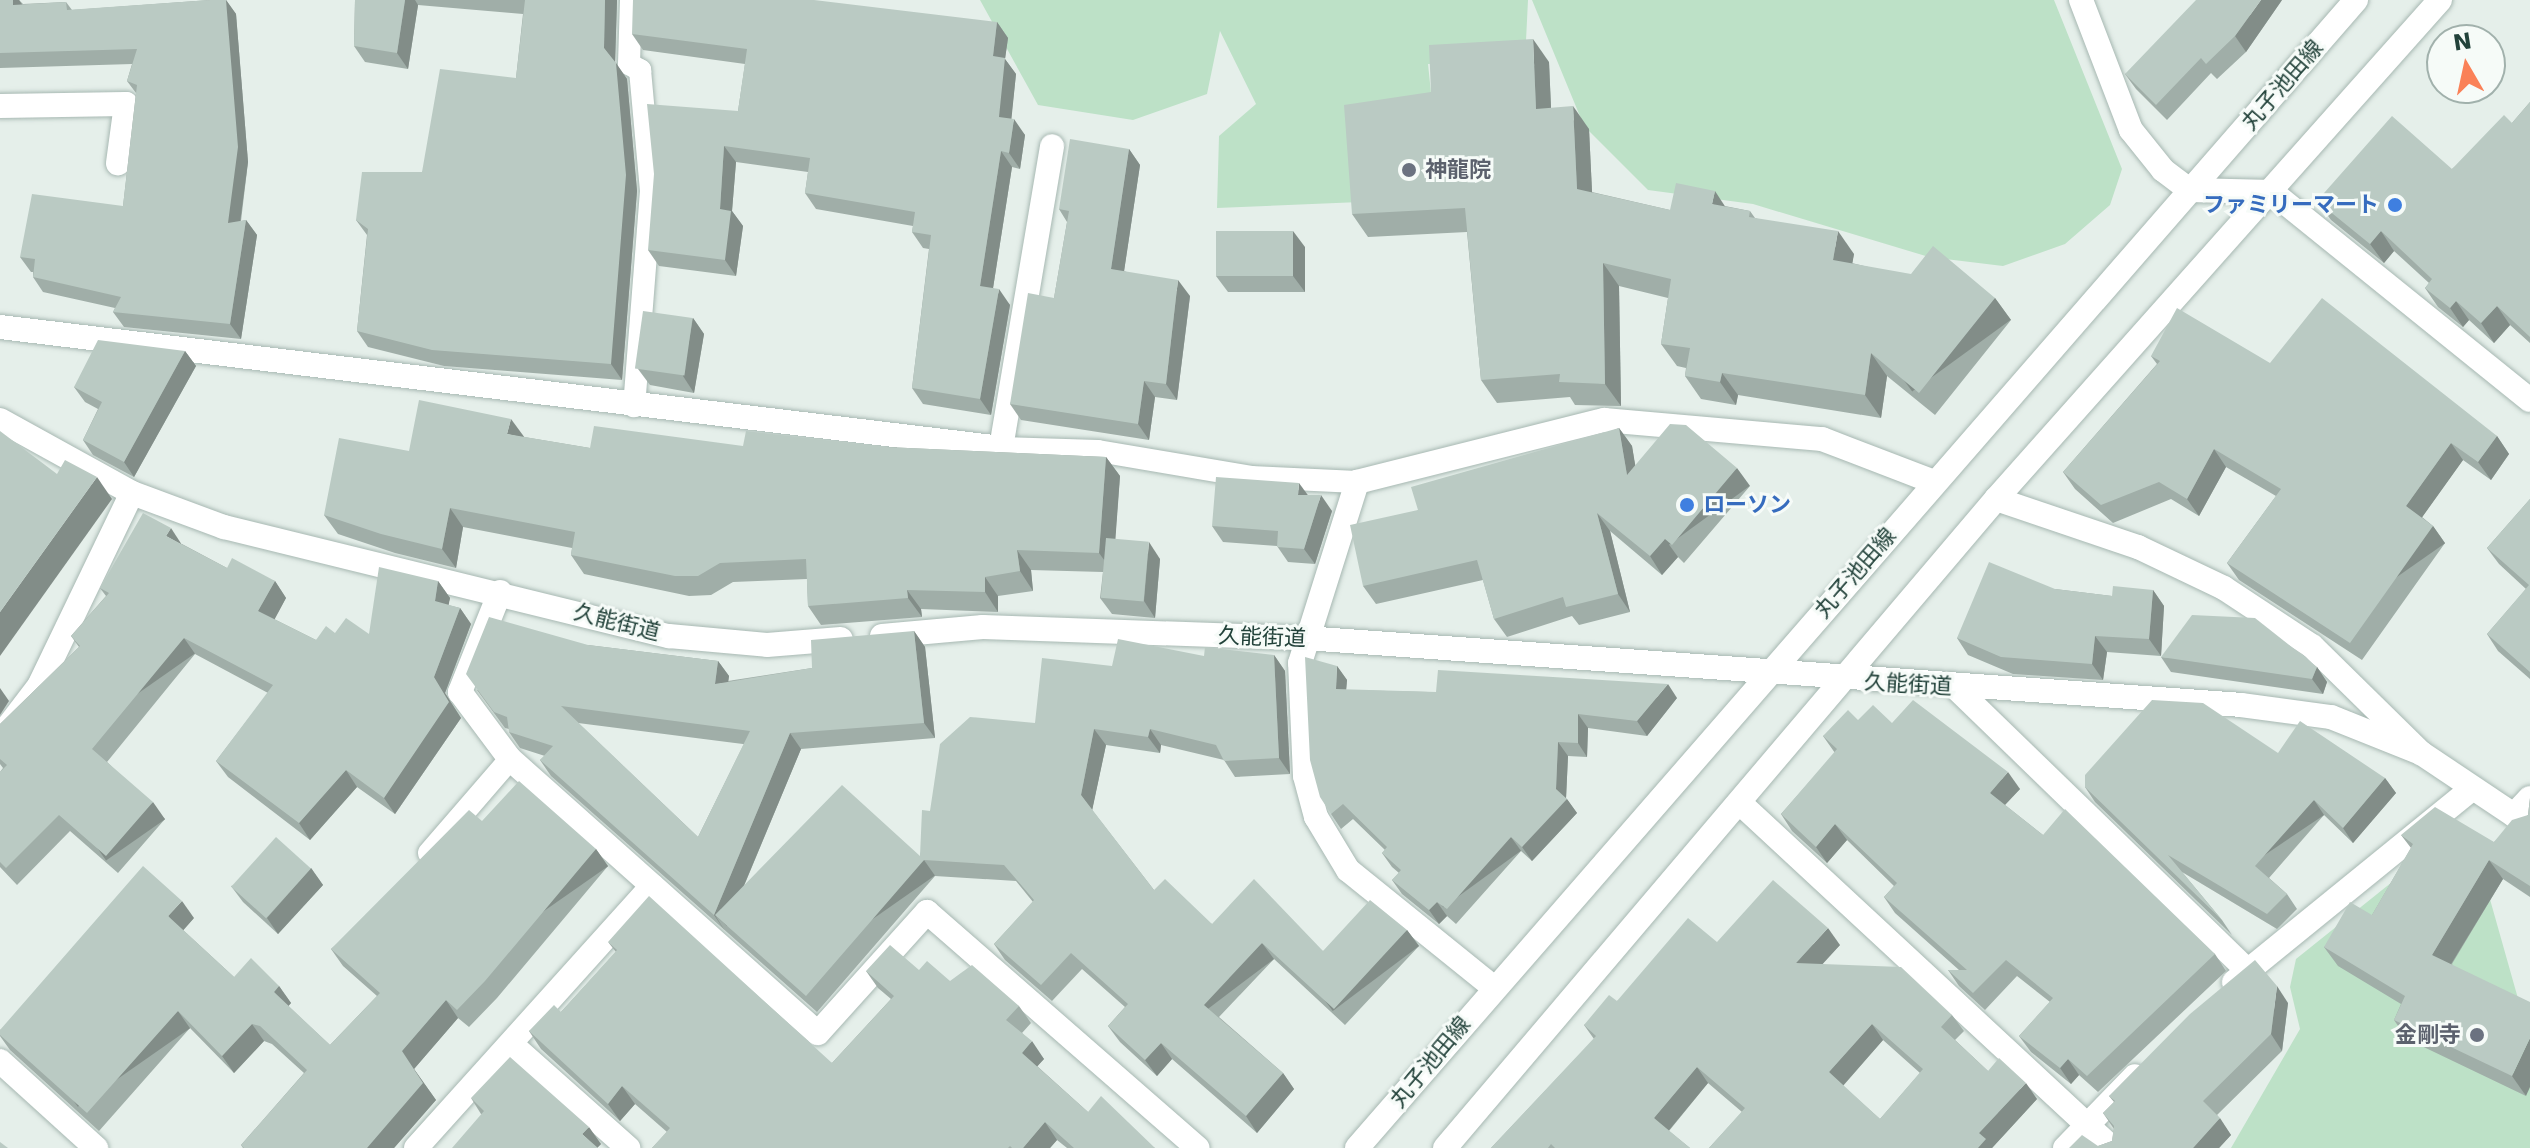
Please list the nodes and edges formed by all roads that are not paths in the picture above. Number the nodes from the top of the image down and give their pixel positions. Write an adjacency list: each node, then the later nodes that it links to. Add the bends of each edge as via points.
1 (631, 0): 13 (lane, via 629,64 640,70 651,191)
2 (2081, 0): 9 (street, via 2131,130)
3 (2356, 0): 9 (street, 丸子池田線)
4 (2440, 0): 10 (street)
5 (0, 106): 6 (street); 8 (street, via 126,104)
6 (0, 113)
7 (1052, 146): 15 (street)
8 (118, 163)
9 (2190, 190): 10 (street); 17 (street, 丸子池田線)
10 (2272, 192): 12 (street); 19 (street)
11 (0, 327): 13 (street)
12 (2530, 400)
13 (634, 406): 15 (street)
14 (0, 420): 18 (street, 久能街道)
15 (1001, 448): 16 (lane, via 1098,451 1251,477)
16 (1357, 482): 17 (street, via 1604,420 1822,439); 21 (street, via 1340,554)
17 (1934, 482): 22 (street, 丸子池田線)
18 (132, 493): 20 (street, 久能街道, via 224,527); 25 (street, via 39,686)
19 (1996, 499): 23 (street); 26 (street, via 2138,547 2224,588 2312,646)
20 (500, 592): 21 (street, 久能街道, via 669,636 767,645 983,627); 27 (street, via 460,692)
21 (1305, 638): 22 (street, 久能街道); 34 (street, via 1297,720 1316,817 1348,870)
22 (1766, 675): 23 (street, 久能街道); 34 (street, 丸子池田線)
23 (1845, 681): 24 (street, 久能街道); 29 (street)
24 (1955, 687): 26 (street, 久能街道, via 2331,717); 33 (street)
25 (0, 737)
26 (2421, 753): 28 (street, 久能街道)
27 (510, 759): 31 (lane); 32 (street)
28 (2468, 792): 30 (street, 久能街道); 33 (street)
29 (1741, 804): 39 (street); 45 (street)
30 (2525, 813)
31 (413, 871)
32 (652, 886): 36 (street); 43 (street, via 818,1033 927,912)
33 (2248, 971): 35 (street)
34 (1493, 987): 44 (street, 丸子池田線)
35 (2213, 1000)
36 (511, 1044): 41 (street); 42 (street)
37 (0, 1061): 40 (street)
38 (2150, 1061): 39 (street)
39 (2089, 1123): 46 (street); 47 (street)
40 (96, 1148)
41 (416, 1148)
42 (628, 1148)
43 (1198, 1148)
44 (1357, 1148)
45 (1445, 1148)
46 (2065, 1148)
47 (2112, 1148)

